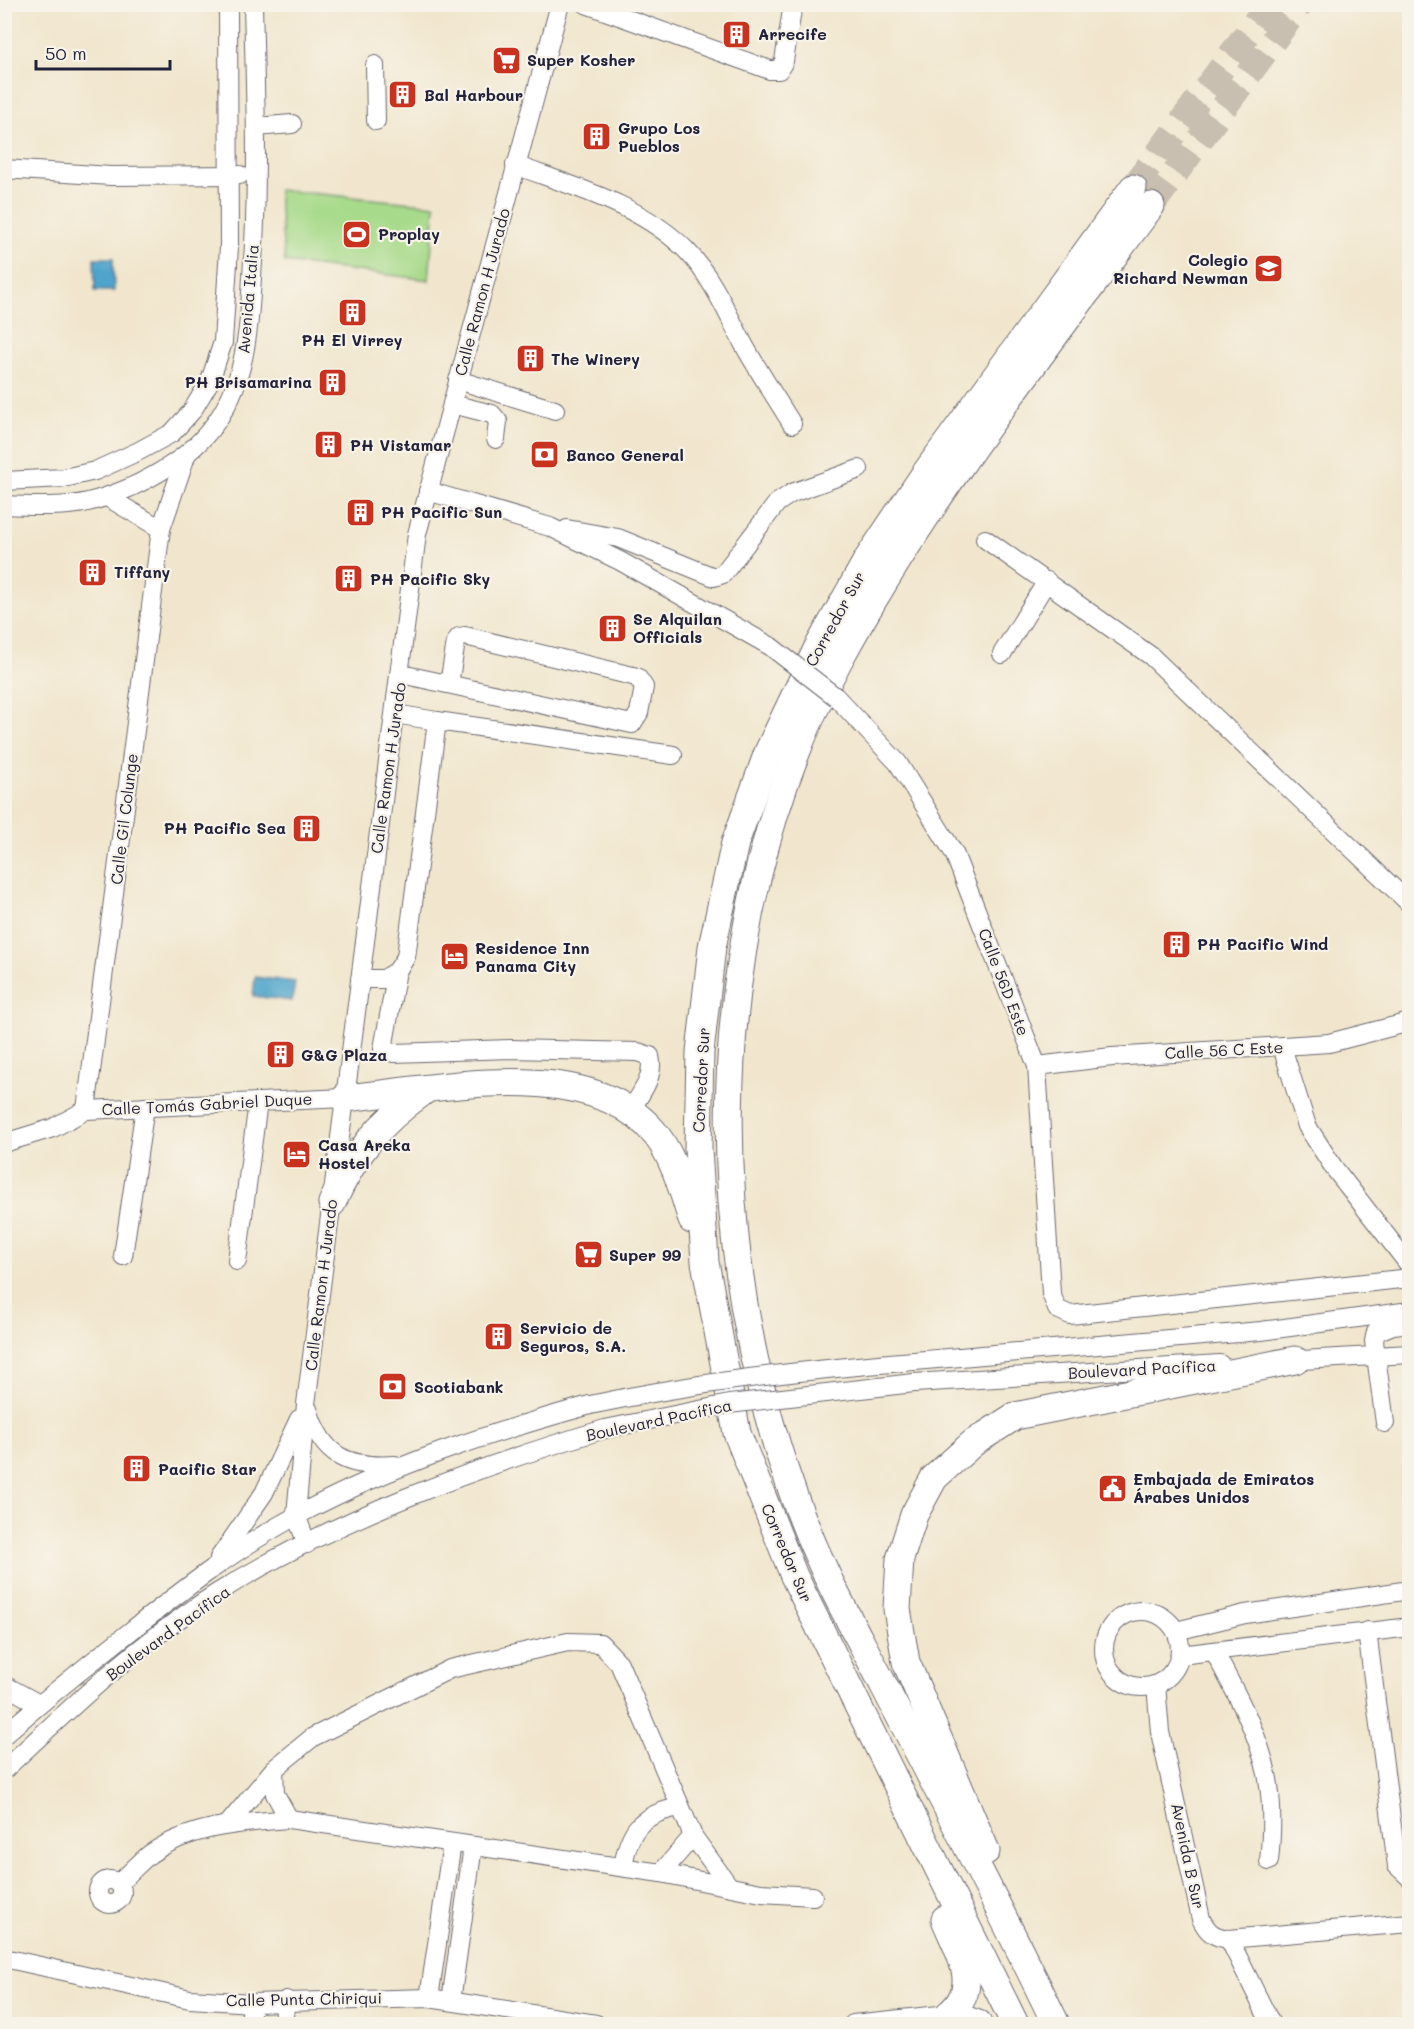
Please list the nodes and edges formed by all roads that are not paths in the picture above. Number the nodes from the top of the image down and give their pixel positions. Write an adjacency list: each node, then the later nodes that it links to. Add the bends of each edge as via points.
1 (228, 4): 12 (street, Avenida Italia)
2 (253, 4): 9 (street, Avenida Italia)
3 (560, 4): 10 (street, Calle Ramon H Jurado)
4 (586, 4): 5 (street, via 770,70 779,70 784,61)
5 (793, 4)
6 (375, 65): 7 (street)
7 (376, 121)
8 (292, 124): 9 (street)
9 (256, 126): 13 (street, Avenida Italia)
10 (516, 165): 14 (street, Calle Ramon H Jurado); 17 (street, via 627,209 687,251 705,273)
11 (4, 169): 12 (street, via 111,176)
12 (230, 175): 13 (street); 21 (street, Avenida Italia, via 223,342 210,381 192,411 172,433 95,471 64,478)
13 (257, 175): 19 (street, Avenida Italia, via 247,337 241,367 218,421)
14 (458, 381): 15 (street, Calle Ramon H Jurado); 16 (street)
15 (452, 404): 18 (street, via 492,414 498,421); 22 (street, Calle Ramon H Jurado)
16 (555, 410)
17 (792, 424)
18 (496, 439)
19 (186, 456): 23 (street, Avenida Italia); 26 (street, Calle Gil Colunge)
20 (859, 469): 25 (street, via 792,493 777,503 723,574 714,577 618,538)
21 (4, 481)
22 (428, 491): 25 (street); 30 (street, Calle Ramon H Jurado, via 417,534)
23 (107, 497): 24 (street, Avenida Italia, via 70,505); 26 (street)
24 (4, 505)
25 (550, 527): 40 (street, Calle 56D Este, bridge, via 620,561 770,646 836,697 898,763 954,853)
26 (161, 529): 45 (street, Calle Gil Colunge)
27 (985, 539): 28 (street)
28 (1047, 581): 29 (street); 35 (street, via 1151,656)
29 (1002, 654)
30 (401, 674): 31 (street); 32 (street, Calle Ramon H Jurado)
31 (449, 684): 31 (street, via 632,724 639,713 644,687 637,677 465,636 456,642)
32 (395, 714): 33 (street); 37 (street, Calle Ramon H Jurado)
33 (437, 721): 34 (street); 36 (street, via 406,957)
34 (673, 755)
35 (1410, 904)
36 (397, 971): 37 (street, via 384,979); 46 (street, via 381,1047 385,1051 625,1050 650,1056 649,1080)
37 (360, 979): 42 (street, Calle Ramon H Jurado)
38 (1410, 1022): 39 (street, Calle 56 C Este, via 1329,1043)
39 (1282, 1047): 40 (street, Calle 56 C Este, via 1112,1057); 52 (street, via 1307,1126 1334,1168)
40 (1037, 1066): 53 (street, Calle 56D Este, via 1051,1293 1057,1309 1070,1315)
41 (425, 1091): 42 (highway); 46 (highway, via 473,1084 556,1084 599,1094); 48 (highway, via 395,1112 369,1138)
42 (345, 1098): 43 (street, Calle Tomás Gabriel Duque); 48 (street, Calle Ramon H Jurado)
43 (258, 1102): 44 (street, Calle Tomás Gabriel Duque); 50 (street)
44 (145, 1107): 45 (street, Calle Tomás Gabriel Duque); 49 (street)
45 (86, 1110): 47 (street, Calle Tomás Gabriel Duque, via 53,1128)
46 (630, 1111): 51 (highway, via 657,1136 679,1179)
47 (4, 1143)
48 (332, 1203): 59 (street, Calle Ramon H Jurado)
49 (123, 1256)
50 (237, 1261)
51 (705, 1262): 77 (highway, Corredor Sur, via 737,1433 794,1576); 94 (highway, Corredor Sur, via 698,1148 700,1063 712,947 735,843 768,752 817,649 867,560 924,475 1142,197 942,492 836,666 793,760 750,903 741,948 731,1063 731,1173 738,1278 759,1385 790,1482 822,1566)
52 (1410, 1266)
53 (1410, 1278)
54 (1410, 1311): 61 (street, Boulevard Pacífica, bridge, via 1261,1331 804,1370 643,1394 461,1442)
55 (1410, 1323): 57 (street, via 1376,1332)
56 (1410, 1354): 57 (street, Boulevard Pacífica)
57 (1375, 1356): 58 (street, Boulevard Pacífica); 60 (street)
58 (1295, 1360): 63 (street, Boulevard Pacífica, bridge, via 914,1383 729,1404 605,1429 514,1456); 94 (highway, via 1015,1416 973,1443 934,1478 914,1515 900,1559 898,1589 897,1609 906,1662 981,1838)
59 (306, 1404): 61 (street, via 316,1431 330,1452 350,1462 372,1466); 62 (street, Calle Ramon H Jurado); 64 (street, via 264,1493)
60 (1385, 1423)
61 (406, 1464): 62 (street, Boulevard Pacífica)
62 (296, 1515): 63 (street, Calle Ramon H Jurado); 64 (street, Boulevard Pacífica)
63 (306, 1544): 76 (street, Boulevard Pacífica, via 217,1593 120,1665)
64 (213, 1567): 73 (street, Boulevard Pacífica)
65 (1410, 1590): 67 (street, via 1245,1614)
66 (1410, 1627): 68 (street)
67 (1176, 1631): 70 (street); 72 (street, via 1158,1614 1133,1612 1122,1617 1107,1636 1105,1655 1112,1672 1132,1686)
68 (1367, 1631): 69 (street); 87 (street, via 1397,1866)
69 (1214, 1651): 70 (street); 84 (street, via 1247,1717 1267,1773 1272,1825)
70 (1180, 1655): 72 (street, via 1172,1673)
71 (4, 1685): 73 (street)
72 (1156, 1685): 92 (street, Avenida B Sur, via 1160,1732 1202,1919 1215,1937)
73 (39, 1704): 74 (street, Boulevard Pacífica)
74 (4, 1735)
75 (274, 1769): 78 (street, via 313,1737 450,1669 568,1642 600,1643 619,1663); 79 (street, via 275,1794); 80 (street)
76 (4, 1770)
77 (900, 1794): 99 (highway, via 967,1976 965,1998); 106 (highway, Corredor Sur)
78 (680, 1807): 81 (street); 85 (street, via 657,1811 638,1825 626,1844)
79 (289, 1820): 80 (street); 82 (street)
80 (229, 1823): 88 (street, via 188,1834 150,1854)
81 (693, 1836): 86 (street); 89 (street)
82 (452, 1843): 83 (street); 95 (street)
83 (473, 1846): 85 (street); 97 (street)
84 (1269, 1861)
85 (623, 1867): 86 (street)
86 (661, 1873): 89 (street)
87 (1410, 1878)
88 (119, 1883)
89 (729, 1886): 90 (street, via 761,1893)
90 (813, 1896)
91 (1410, 1923): 92 (street)
92 (1229, 1939): 108 (street)
93 (4, 1958): 98 (street, Calle Punta Chiriqui, via 190,1999)
94 (1039, 1990): 107 (highway, Corredor Sur)
95 (429, 1998): 96 (street, Calle Punta Chiriqui); 97 (street, Calle Punta Chiriqui)
96 (286, 2000): 98 (street, Calle Punta Chiriqui); 102 (street)
97 (451, 2001): 103 (street, Calle Punta Chiriqui)
98 (252, 2003): 101 (street)
99 (949, 2014): 100 (street); 105 (highway)
100 (895, 2022): 104 (street)
101 (250, 2025)
102 (283, 2025)
103 (596, 2025)
104 (853, 2025)
105 (978, 2025)
106 (1015, 2025)
107 (1056, 2025)
108 (1271, 2025)

